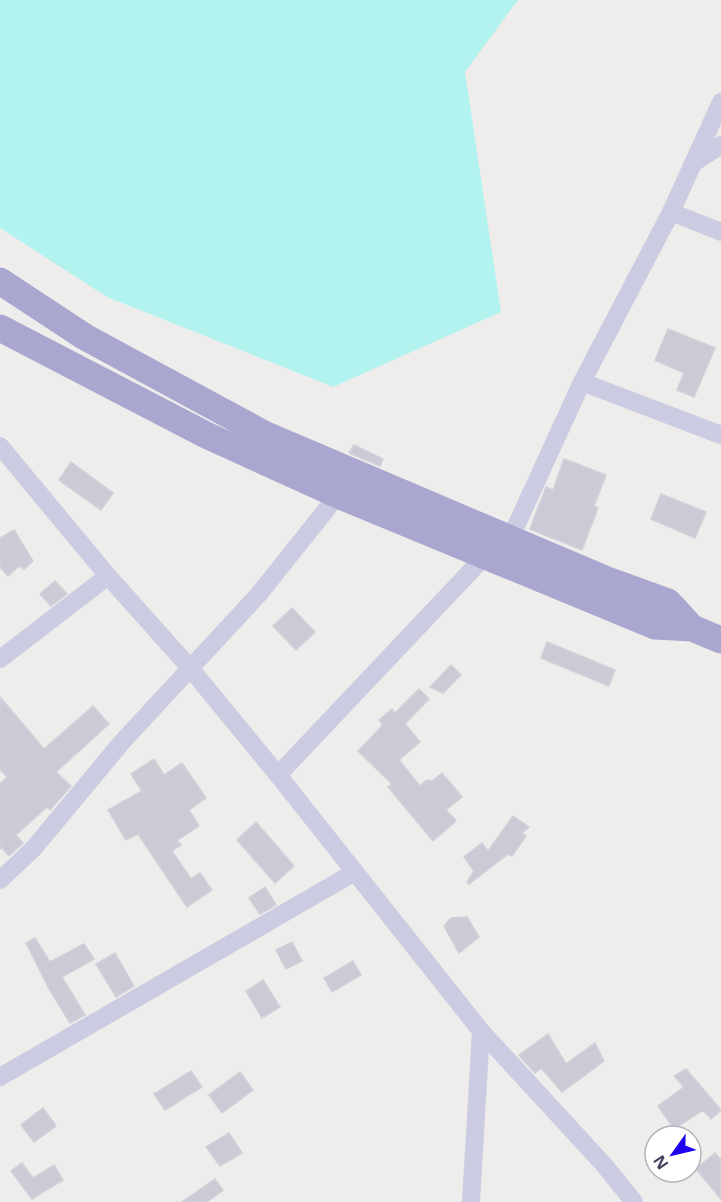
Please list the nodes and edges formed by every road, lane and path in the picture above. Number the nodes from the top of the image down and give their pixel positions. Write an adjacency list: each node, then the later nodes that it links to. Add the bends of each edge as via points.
1 (721, 102): 3 (street)
2 (721, 145): 3 (street)
3 (695, 162): 4 (street)
4 (671, 212): 5 (street); 8 (street)
5 (721, 232)
6 (0, 281): 12 (main road, via 85,337 266,435)
7 (0, 328): 11 (main road, via 206,435)
8 (582, 382): 9 (street); 12 (street)
9 (721, 435)
10 (0, 446): 14 (street)
11 (338, 495): 13 (main road); 18 (street, via 259,594)
12 (510, 539): 15 (main road, via 668,602)
13 (486, 555): 15 (main road, via 655,626); 19 (street)
14 (108, 576): 17 (street); 18 (street)
15 (692, 628): 16 (main road)
16 (721, 640)
17 (0, 659)
18 (190, 668): 19 (street); 21 (street, via 33,849)
19 (278, 775): 20 (street)
20 (355, 873): 22 (street); 23 (street)
21 (0, 880)
22 (481, 1031): 24 (street); 25 (street)
23 (0, 1077)
24 (471, 1202)
25 (634, 1202)

